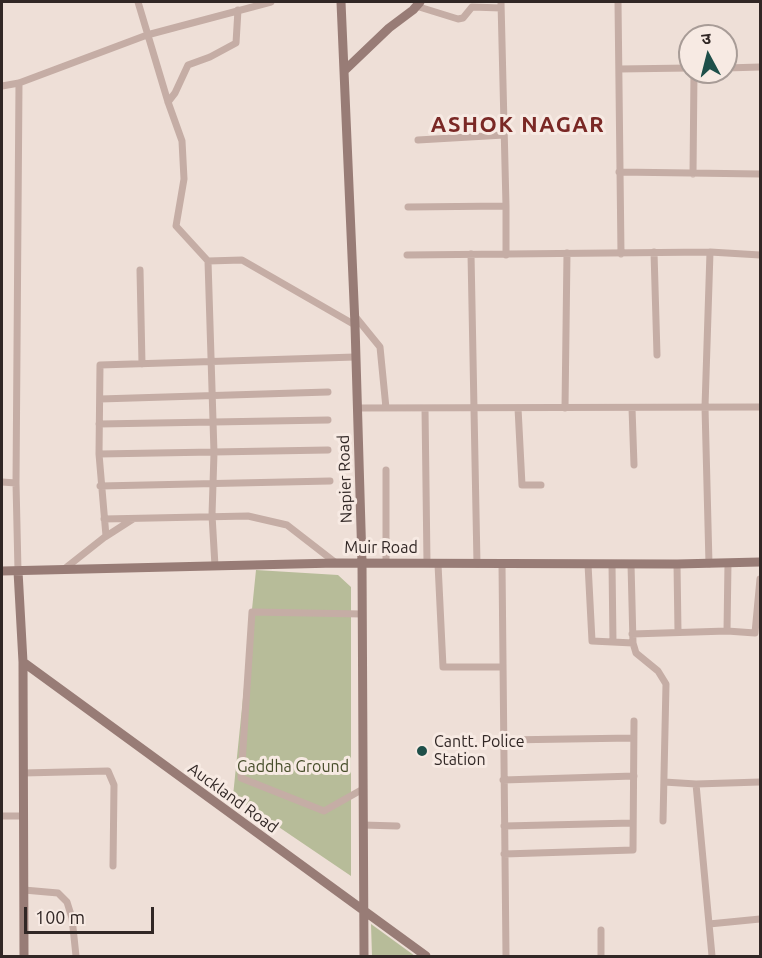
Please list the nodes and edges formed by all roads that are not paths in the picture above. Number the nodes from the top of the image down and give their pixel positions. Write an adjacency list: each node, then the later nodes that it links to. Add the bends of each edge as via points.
1 (138, 2): 8 (street)
2 (271, 2): 7 (street)
3 (341, 2): 13 (street, Napier Road)
4 (618, 2): 12 (street)
5 (418, 4): 6 (street, via 458,20 472,7); 13 (street)
6 (501, 5): 18 (street)
7 (238, 10): 8 (street); 17 (street, via 236,43 188,65)
8 (147, 35): 14 (street); 17 (street)
9 (678, 68): 12 (street)
10 (738, 68): 11 (street)
11 (760, 68)
12 (619, 69): 20 (street)
13 (344, 71): 35 (street, Napier Road)
14 (19, 83): 16 (street); 63 (street)
15 (694, 84): 21 (street)
16 (2, 86)
17 (168, 102): 33 (street, via 183,141 184,179 176,226)
18 (504, 135): 19 (street); 23 (street)
19 (418, 140)
20 (620, 172): 21 (street); 29 (street)
21 (693, 174): 22 (street)
22 (760, 174)
23 (506, 206): 24 (street); 31 (street)
24 (408, 207)
25 (654, 252): 26 (street); 29 (street); 36 (street)
26 (710, 252): 32 (street); 43 (street)
27 (567, 253): 29 (street); 31 (street); 50 (street)
28 (471, 254): 30 (street); 31 (street); 48 (street)
29 (621, 254)
30 (407, 255)
31 (506, 255)
32 (760, 255)
33 (208, 261): 35 (street, via 242,260); 38 (street)
34 (140, 270): 39 (street)
35 (355, 320): 37 (street, Napier Road); 46 (street, via 380,347)
36 (657, 355)
37 (355, 357): 38 (street); 45 (street, Napier Road)
38 (210, 362): 39 (street); 41 (street)
39 (142, 364): 42 (street, via 100,365)
40 (328, 392): 41 (street)
41 (211, 395): 42 (street); 53 (street)
42 (100, 399): 54 (street)
43 (705, 407): 44 (street); 51 (street); 83 (street)
44 (760, 407)
45 (357, 408): 46 (street); 71 (street, Napier Road)
46 (386, 408): 47 (street)
47 (425, 408): 48 (street); 74 (street)
48 (475, 408): 49 (street); 77 (street)
49 (518, 408): 50 (street); 64 (street, via 522,485)
50 (565, 408): 51 (street)
51 (632, 408): 58 (street)
52 (327, 420): 53 (street)
53 (212, 423): 54 (street); 56 (street)
54 (99, 424): 57 (street)
55 (327, 450): 56 (street)
56 (214, 453): 57 (street); 62 (street)
57 (99, 454): 65 (street)
58 (634, 465)
59 (386, 470): 73 (street)
60 (330, 481): 62 (street)
61 (2, 482): 63 (street)
62 (212, 482): 65 (street); 66 (street)
63 (16, 483): 86 (street)
64 (540, 485)
65 (100, 486): 68 (street)
66 (212, 515): 67 (street); 70 (street, via 248,516 287,525); 84 (street)
67 (134, 518): 68 (street); 69 (street)
68 (104, 519): 69 (street)
69 (105, 537): 85 (street)
70 (336, 562): 71 (street, Muir Road); 84 (street, Muir Road)
71 (362, 562): 73 (street, Muir Road); 89 (street, Napier Road)
72 (760, 562): 75 (street, Muir Road)
73 (386, 563): 74 (street, Muir Road)
74 (427, 563): 76 (street, Muir Road)
75 (728, 563): 83 (street, Muir Road); 90 (street)
76 (438, 564): 77 (street, Muir Road); 96 (street, via 443,667)
77 (477, 564): 78 (street, Muir Road)
78 (502, 564): 79 (street, Muir Road); 96 (street)
79 (588, 564): 80 (street, Muir Road); 93 (street, via 592,641)
80 (612, 564): 81 (street, Muir Road); 93 (street)
81 (631, 564): 82 (street, Muir Road); 92 (street)
82 (677, 564): 83 (street, Muir Road); 91 (street)
83 (709, 564)
84 (215, 566): 85 (street, Muir Road)
85 (63, 570): 86 (street, Muir Road)
86 (18, 571): 87 (street, Muir Road); 95 (street)
87 (2, 572)
88 (760, 579): 90 (street, via 755,633)
89 (362, 614): 106 (street, Napier Road); 106 (street, via 252,612 241,778 324,811)
90 (727, 631): 91 (street)
91 (678, 632): 92 (street)
92 (632, 634): 94 (street)
93 (613, 642): 94 (street)
94 (633, 643): 103 (street, via 636,653 658,671 666,684)
95 (23, 662): 100 (street); 117 (street, Auckland Road)
96 (502, 668): 99 (street)
97 (634, 721): 98 (street)
98 (633, 738): 99 (street); 101 (street)
99 (505, 740): 102 (street)
100 (23, 773): 108 (street); 115 (street, via 108,771 114,784)
101 (634, 777): 102 (street); 110 (street)
102 (503, 780): 113 (street)
103 (664, 782): 105 (street); 109 (street)
104 (760, 782): 105 (street)
105 (696, 784): 119 (street)
106 (363, 789): 111 (street, Napier Road)
107 (2, 816): 108 (street)
108 (23, 816): 116 (street)
109 (663, 821)
110 (633, 823): 113 (street); 114 (street, via 633,850)
111 (363, 825): 112 (street); 117 (street, Napier Road)
112 (397, 826)
113 (504, 826): 114 (street)
114 (504, 854): 125 (street)
115 (113, 866)
116 (24, 890): 121 (street); 122 (street, via 58,893 67,902)
117 (364, 912): 123 (street, Napier Road); 124 (street, Auckland Road)
118 (760, 919): 119 (street)
119 (709, 924): 127 (street)
120 (601, 930): 126 (street)
121 (24, 957)
122 (76, 957)
123 (364, 957)
124 (426, 957)
125 (506, 957)
126 (601, 957)
127 (712, 957)

